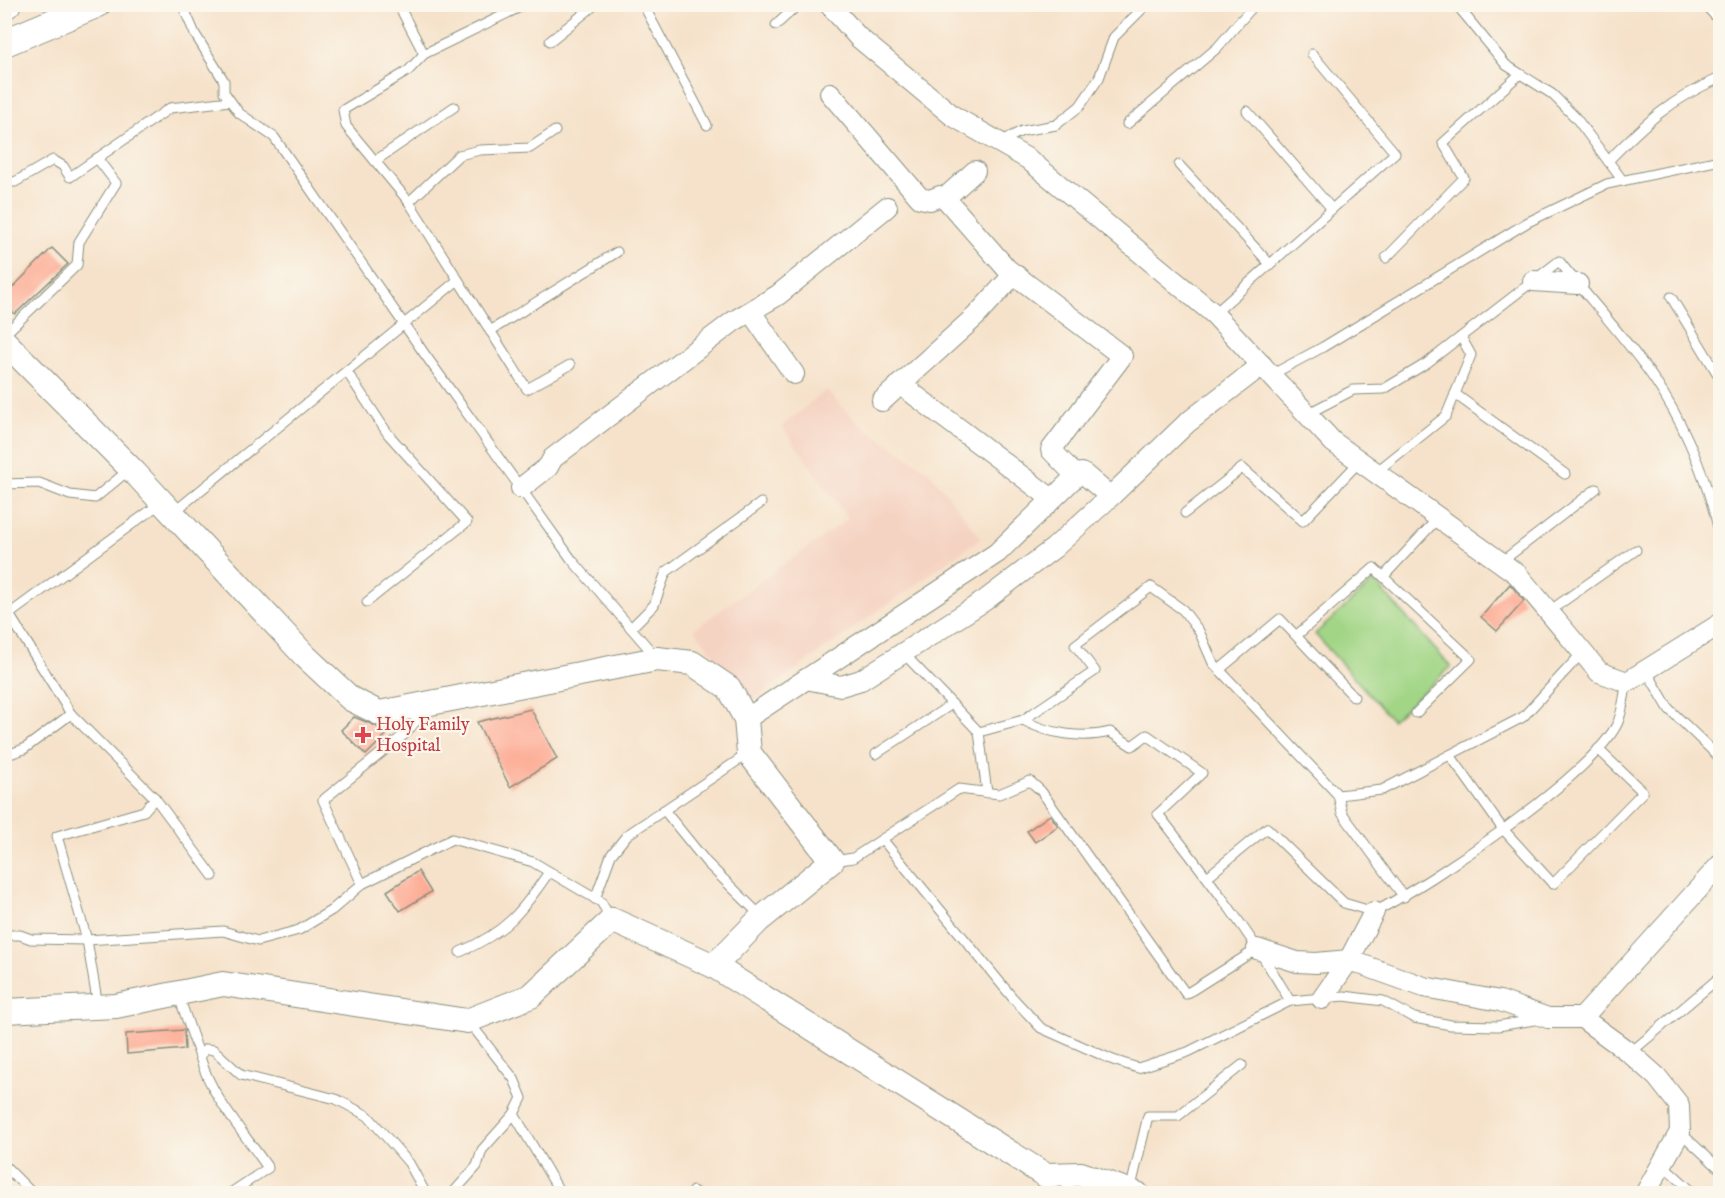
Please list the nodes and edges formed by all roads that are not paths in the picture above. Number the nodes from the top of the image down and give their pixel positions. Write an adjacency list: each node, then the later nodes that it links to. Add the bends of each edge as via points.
1 (58, 4): 16 (main road)
2 (98, 4): 18 (main road)
3 (182, 4): 24 (lane, via 224,81 224,92)
4 (398, 4): 19 (lane)
5 (596, 4): 17 (lane)
6 (643, 4): 28 (lane)
7 (799, 4): 15 (lane)
8 (829, 4): 30 (street, via 858,38 953,116)
9 (1148, 4): 30 (lane, via 1114,37 1099,78 1080,106 1056,125 1022,131)
10 (1255, 4): 27 (lane, via 1217,48)
11 (1456, 4): 21 (lane, via 1506,65)
12 (1704, 4): 14 (lane)
13 (518, 8): 19 (lane)
14 (1720, 21)
15 (776, 25)
16 (4, 26)
17 (550, 41)
18 (4, 43)
19 (424, 54): 33 (lane, via 408,72 343,110 346,126)
20 (1312, 54): 42 (lane, via 1395,153)
21 (1520, 74): 34 (lane, via 1552,94 1576,118); 44 (lane, via 1443,143 1464,178)
22 (1720, 78): 34 (lane, via 1692,90 1651,117)
23 (830, 93): 39 (street, via 920,198)
24 (230, 101): 31 (lane, via 170,108); 53 (lane, via 239,113 274,137)
25 (454, 107): 33 (lane)
26 (1247, 111): 42 (lane)
27 (1126, 124)
28 (707, 125)
29 (555, 130): 40 (lane, via 530,148 459,155)
30 (999, 142): 52 (street, via 1028,159)
31 (97, 158): 37 (lane, via 70,177 53,159 15,182); 55 (lane, via 116,183 79,242 77,265)
32 (1720, 160): 38 (lane)
33 (375, 161): 40 (lane)
34 (1608, 161): 38 (lane)
35 (1179, 165): 45 (lane)
36 (975, 171): 39 (street)
37 (4, 181)
38 (1623, 181): 59 (lane, via 1607,184 1528,222 1323,348)
39 (945, 198): 46 (street)
40 (409, 202): 47 (lane)
41 (887, 207): 51 (street, via 778,295)
42 (1332, 209): 45 (lane)
43 (617, 252): 54 (lane)
44 (1386, 258)
45 (1270, 264): 52 (lane)
46 (1017, 276): 63 (street); 70 (street, via 1122,356 1051,450)
47 (458, 280): 53 (lane); 54 (lane)
48 (1533, 281): 49 (street); 56 (lane)
49 (1578, 284): 80 (lane, via 1654,379 1686,435 1713,504)
50 (1671, 297): 62 (lane)
51 (751, 312): 61 (street); 72 (street, via 553,458 548,467)
52 (1214, 314): 59 (street)
53 (404, 325): 60 (lane); 72 (lane)
54 (490, 331): 58 (lane, via 527,389)
55 (4, 335)
56 (1461, 337): 64 (lane, via 1471,355); 66 (lane, via 1384,388 1353,390)
57 (4, 341): 68 (street)
58 (570, 365)
59 (1266, 370): 66 (street); 74 (street, via 1187,423)
60 (347, 372): 77 (lane); 84 (lane, via 388,434 467,522)
61 (794, 374)
62 (1720, 378)
63 (900, 384): 65 (street); 75 (street)
64 (1455, 394): 67 (lane, via 1446,416); 69 (lane)
65 (882, 401)
66 (1307, 414): 67 (street, via 1333,442)
67 (1368, 467): 78 (lane, via 1303,521 1242,468); 79 (street)
68 (130, 469): 71 (lane, via 95,498 70,495 39,483); 77 (street)
69 (1565, 474)
70 (1076, 476): 74 (street, via 1085,475); 75 (street)
71 (4, 484)
72 (521, 488): 90 (lane, via 572,560)
73 (1596, 489): 82 (lane)
74 (1112, 495): 92 (street, via 1054,548)
75 (1052, 499): 88 (street, via 997,554)
76 (761, 503): 90 (lane, via 666,572 654,605)
77 (167, 508): 87 (lane); 101 (street, via 305,656 351,699 379,713)
78 (1185, 513)
79 (1439, 517): 82 (street); 83 (lane)
80 (1720, 535)
81 (1636, 550): 86 (lane)
82 (1501, 562): 86 (street, via 1517,574)
83 (1384, 576): 91 (lane, via 1374,568); 102 (lane, via 1471,659)
84 (367, 602)
85 (4, 606): 87 (lane)
86 (1548, 612): 93 (street)
87 (7, 616): 103 (lane)
88 (898, 619): 92 (street); 97 (street)
89 (1720, 624): 96 (street)
90 (631, 628): 94 (lane)
91 (1297, 635): 95 (lane, via 1280,619); 99 (lane)
92 (913, 651): 97 (street, via 861,680 841,686); 100 (lane)
93 (1582, 653): 98 (street, via 1599,672); 110 (lane, via 1523,717)
94 (657, 658): 101 (street); 104 (street, via 692,663 729,688)
95 (1219, 670): 105 (lane, via 1183,610 1151,587 1075,645 1095,671); 114 (lane)
96 (1646, 670): 98 (street); 112 (lane, via 1669,709)
97 (806, 679): 104 (street)
98 (1627, 682): 107 (lane, via 1617,723)
99 (1354, 697)
100 (952, 704): 106 (lane); 109 (lane)
101 (412, 706): 124 (lane, via 416,721 405,734 323,800)
102 (1416, 713)
103 (71, 714): 111 (lane, via 24,749); 115 (lane)
104 (746, 719): 108 (street)
105 (1023, 720): 106 (lane); 123 (lane, via 1034,726 1089,737 1110,732 1132,746 1147,735 1202,773 1158,814)
106 (979, 732): 113 (lane)
107 (1598, 749): 117 (lane, via 1531,809); 117 (lane, via 1643,792 1553,884)
108 (749, 753): 116 (lane); 119 (street)
109 (876, 754)
110 (1450, 755): 114 (lane, via 1382,790); 117 (lane)
111 (4, 756)
112 (1720, 758)
113 (987, 793): 118 (lane, via 960,789); 132 (lane, via 999,794 1030,782 1041,791 1186,994)
114 (1338, 795): 125 (lane, via 1342,813)
115 (155, 798): 122 (lane); 131 (lane, via 144,811 57,836)
116 (663, 810): 126 (lane, via 627,835 611,855); 128 (lane, via 707,863)
117 (1502, 828): 125 (lane)
118 (882, 840): 119 (lane, via 853,858); 139 (lane, via 1041,1028 1113,1060 1138,1068 1188,1052)
119 (832, 861): 128 (street)
120 (1720, 865): 143 (street)
121 (549, 872): 124 (lane, via 533,862 452,839); 126 (lane); 133 (lane, via 521,912 489,939)
122 (213, 876)
123 (1206, 877): 127 (lane, via 1267,828 1344,903); 132 (lane)
124 (362, 884): 131 (lane, via 332,910 299,930 258,941 223,930)
125 (1404, 897): 127 (lane)
126 (595, 899): 129 (lane)
127 (1374, 912): 134 (street)
128 (763, 917): 135 (street)
129 (612, 920): 135 (street); 144 (street, via 531,996)
130 (4, 935): 131 (lane)
131 (87, 940): 140 (lane)
132 (1257, 949): 134 (street, via 1297,962); 139 (lane)
133 (460, 952)
134 (1349, 960): 138 (street); 142 (street, via 1424,987 1500,1001)
135 (714, 966): 153 (street, via 1045,1175)
136 (1720, 977): 145 (lane)
137 (178, 993): 140 (street); 144 (street, via 224,984); 146 (lane)
138 (1322, 999): 139 (lane); 142 (lane, via 1344,996 1383,1001 1414,1018 1451,1025 1498,1026)
139 (1290, 1001)
140 (98, 1006): 141 (street)
141 (4, 1011)
142 (1548, 1018): 143 (street)
143 (1582, 1018): 145 (street)
144 (468, 1020): 148 (lane, via 514,1079 522,1098)
145 (1630, 1053): 149 (street, via 1657,1077 1679,1105)
146 (200, 1056): 156 (lane, via 226,1107 268,1168); 157 (lane, via 206,1049 214,1050 241,1075 336,1099 368,1116 409,1163)
147 (1242, 1065): 154 (lane, via 1178,1116 1148,1116)
148 (514, 1114): 158 (lane, via 482,1150 477,1167); 159 (lane)
149 (1680, 1132): 150 (street); 152 (lane)
150 (1662, 1164): 162 (street); 163 (lane)
151 (4, 1165): 155 (lane)
152 (1720, 1169)
153 (1070, 1184): 154 (street)
154 (1133, 1192)
155 (33, 1194)
156 (229, 1194)
157 (426, 1194)
158 (452, 1194)
159 (561, 1194)
160 (691, 1194): 161 (lane)
161 (697, 1194)
162 (1646, 1194)
163 (1695, 1194)

